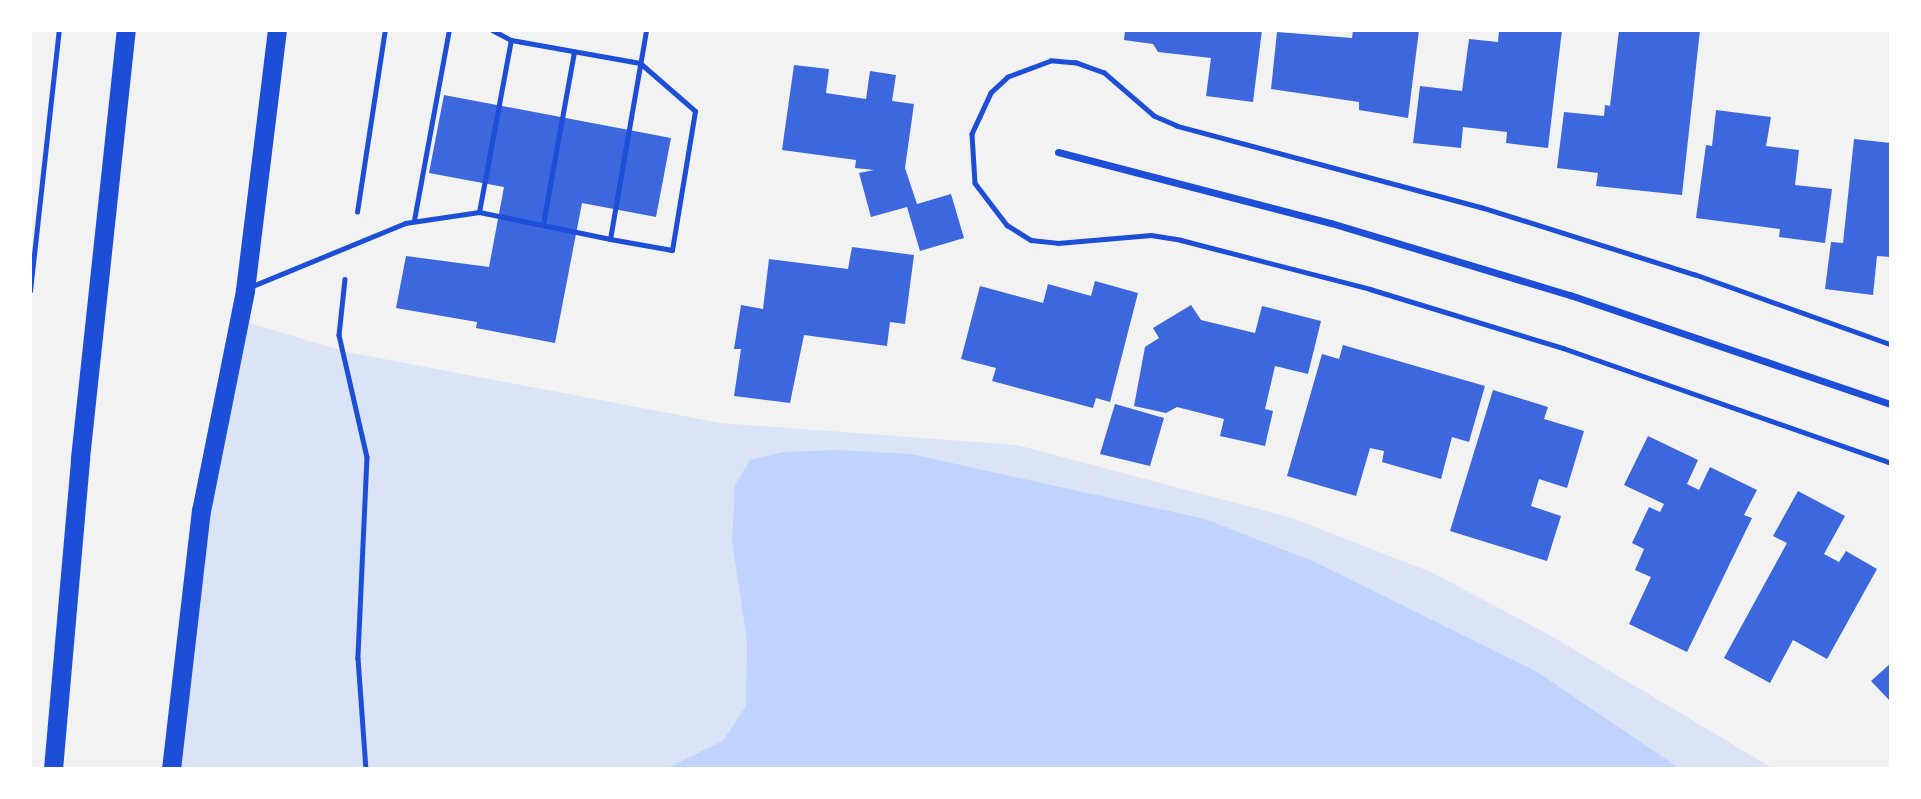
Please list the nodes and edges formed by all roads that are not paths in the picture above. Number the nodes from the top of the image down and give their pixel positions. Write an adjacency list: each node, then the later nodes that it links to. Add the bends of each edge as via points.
1 (127, 30): 16 (highway, via 80,458)
2 (277, 30): 14 (highway)
3 (449, 30): 11 (lane)
4 (492, 30): 6 (lane)
5 (646, 30): 8 (lane)
6 (511, 40): 7 (lane); 10 (lane)
7 (574, 51): 8 (lane); 12 (lane)
8 (640, 63): 13 (lane); 13 (lane, via 695,111 672,250)
9 (1058, 152): 15 (street, via 1331,223 1570,295)
10 (479, 212): 11 (lane); 12 (lane)
11 (414, 220): 14 (lane)
12 (543, 224): 13 (lane)
13 (610, 239)
14 (245, 290): 17 (highway, via 201,511)
15 (1891, 404)
16 (53, 769)
17 (171, 769)

